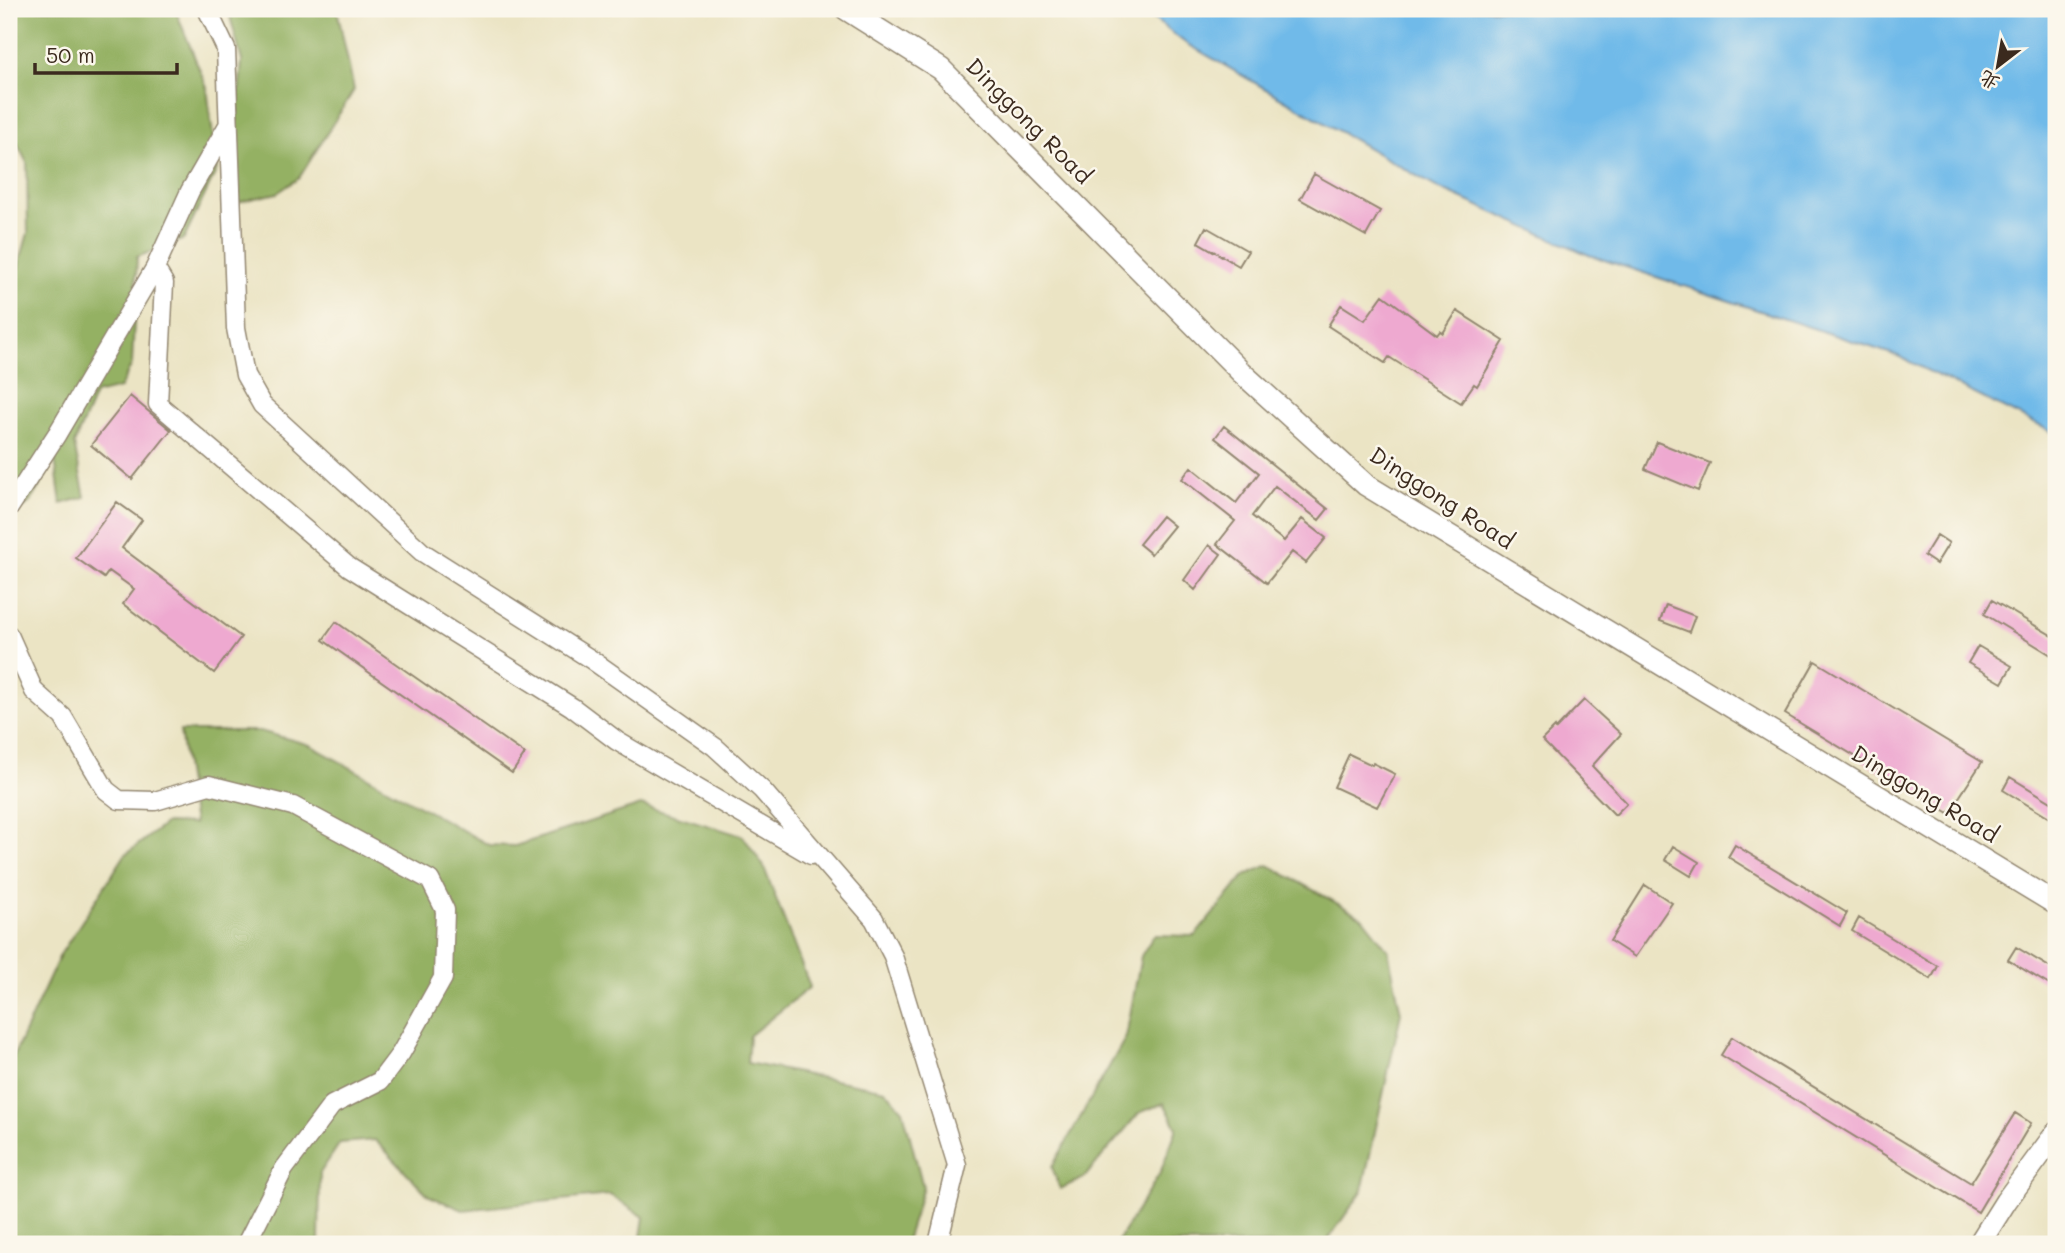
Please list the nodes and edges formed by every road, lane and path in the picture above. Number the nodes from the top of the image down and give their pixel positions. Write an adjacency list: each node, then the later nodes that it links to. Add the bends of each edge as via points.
1 (207, 9): 3 (street, via 226,49)
2 (846, 9): 8 (street, Dinggong Road, via 941,69 1242,373 1366,485)
3 (227, 127): 4 (street, via 190,191); 7 (street, via 236,328 245,376 262,405 422,552 592,660 715,747 762,790)
4 (155, 268): 5 (street); 7 (street, via 164,283 158,404 349,567 572,707 617,741)
5 (9, 508)
6 (9, 635): 10 (street, via 34,691 63,717 106,790 119,800 155,801 209,785 293,806 430,880 444,910 443,978 401,1053 380,1081 332,1105 284,1169)
7 (825, 863): 11 (street, via 874,919 893,957 957,1165)
8 (2056, 904)
9 (2056, 1133): 12 (street)
10 (246, 1244)
11 (939, 1244)
12 (1979, 1244)

